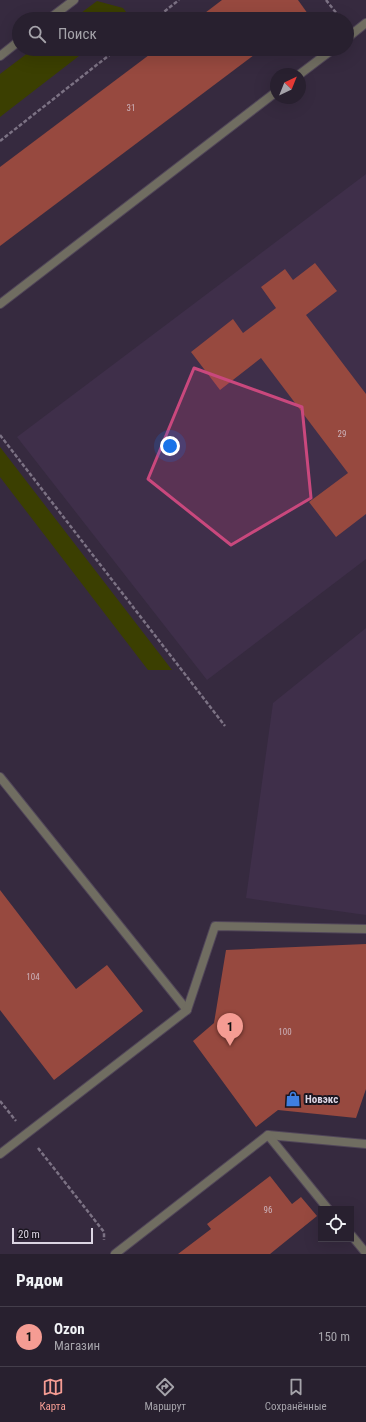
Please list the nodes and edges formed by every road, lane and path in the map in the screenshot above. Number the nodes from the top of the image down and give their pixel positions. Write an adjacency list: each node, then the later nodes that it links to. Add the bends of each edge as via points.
1 (74, 0): 4 (street)
2 (179, 0): 5 (path)
3 (326, 0): 6 (path)
4 (58, 12)
5 (164, 12)
6 (335, 12)
7 (366, 23): 8 (street)
8 (354, 32)
9 (12, 47): 10 (street)
10 (0, 56)
11 (108, 56): 15 (path)
12 (324, 56): 13 (street)
13 (306, 69)
14 (270, 97): 16 (street)
15 (0, 141)
16 (0, 304)
17 (0, 435): 18 (path)
18 (225, 726)
19 (0, 777): 21 (street)
20 (366, 929): 21 (street, via 215,926)
21 (187, 1010): 23 (street)
22 (0, 1101): 23 (path)
23 (26, 1133): 26 (street); 29 (path, via 104,1232)
24 (268, 1135): 25 (street); 27 (street); 31 (street)
25 (366, 1144)
26 (0, 1154)
27 (326, 1206)
28 (354, 1238): 30 (street)
29 (104, 1246)
30 (366, 1253)
31 (115, 1254)

